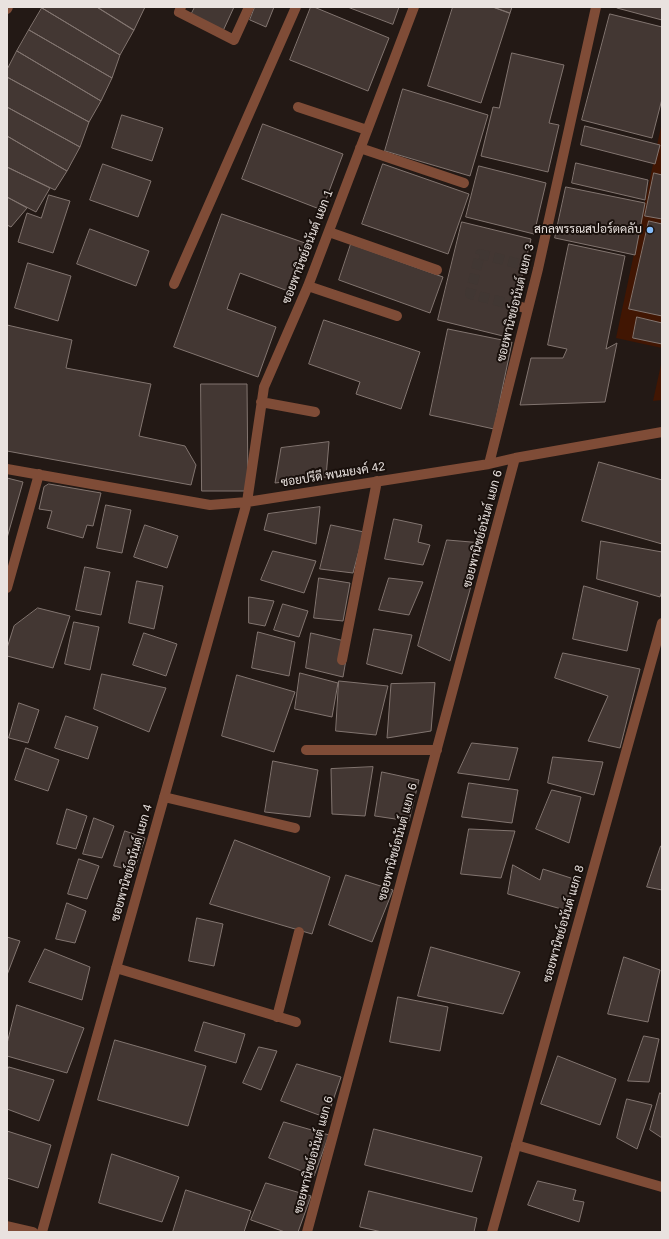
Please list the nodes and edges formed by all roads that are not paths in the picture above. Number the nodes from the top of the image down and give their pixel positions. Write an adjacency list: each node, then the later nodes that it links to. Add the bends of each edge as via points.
1 (182, 7): 2 (street, via 179,12 234,40)
2 (249, 7)
3 (296, 7): 14 (street)
4 (414, 7): 7 (street, ซอยพานิชย์อนันต์ แยก 1)
5 (596, 7): 12 (street, ซอยพานิชย์อนันต์ แยก 3)
6 (298, 107): 7 (street)
7 (368, 130): 8 (street, ซอยพานิชย์อนันต์ แยก 1)
8 (360, 148): 9 (street); 10 (street, ซอยพานิชย์อนันต์ แยก 1)
9 (464, 183)
10 (329, 232): 13 (street); 15 (street, ซอยพานิชย์อนันต์ แยก 1)
11 (528, 266): 12 (street)
12 (538, 269): 17 (street, ซอยพานิชย์อนันต์ แยก 3)
13 (437, 270)
14 (174, 284)
15 (308, 286): 18 (street); 19 (street, ซอยพานิชย์อนันต์ แยก 1, via 264,387)
16 (518, 306): 17 (street)
17 (528, 309): 23 (street, ซอยพานิชย์อนันต์ แยก 3)
18 (397, 316)
19 (261, 402): 20 (street); 27 (street, ซอยพานิชย์อนันต์ แยก 1)
20 (315, 412)
21 (662, 432): 22 (street, ซอยปรีดี พนมยงค์ 42)
22 (515, 458): 23 (street, ซอยปรีดี พนมยงค์ 42); 32 (street, ซอยพานิชย์อนันต์ แยก 6)
23 (489, 464): 26 (street, ซอยปรีดี พนมยงค์ 42)
24 (7, 469): 25 (street, ซอยปรีดี พนมยงค์ 42)
25 (39, 474): 27 (street, ซอยปรีดี พนมยงค์ 42, via 210,505); 28 (street)
26 (377, 481): 27 (street, ซอยปรีดี พนมยงค์ 42); 30 (street)
27 (247, 502): 33 (street, ซอยพานิชย์อนันต์ แยก 4)
28 (7, 588)
29 (662, 623): 39 (street, ซอยพานิชย์อนันต์ แยก 8)
30 (342, 660)
31 (306, 750): 32 (street)
32 (437, 750): 44 (street, ซอยพานิชย์อนันต์ แยก 6)
33 (164, 797): 34 (street); 36 (street, ซอยพานิชย์อนันต์ แยก 4)
34 (295, 828)
35 (299, 932): 37 (street)
36 (116, 968): 37 (street); 43 (street, ซอยพานิชย์อนันต์ แยก 4)
37 (277, 1017): 38 (street)
38 (296, 1022)
39 (516, 1145): 40 (street); 45 (street, ซอยพานิชย์อนันต์ แยก 8)
40 (662, 1186)
41 (7, 1226): 42 (street)
42 (33, 1232)
43 (42, 1232)
44 (307, 1232)
45 (492, 1232)

